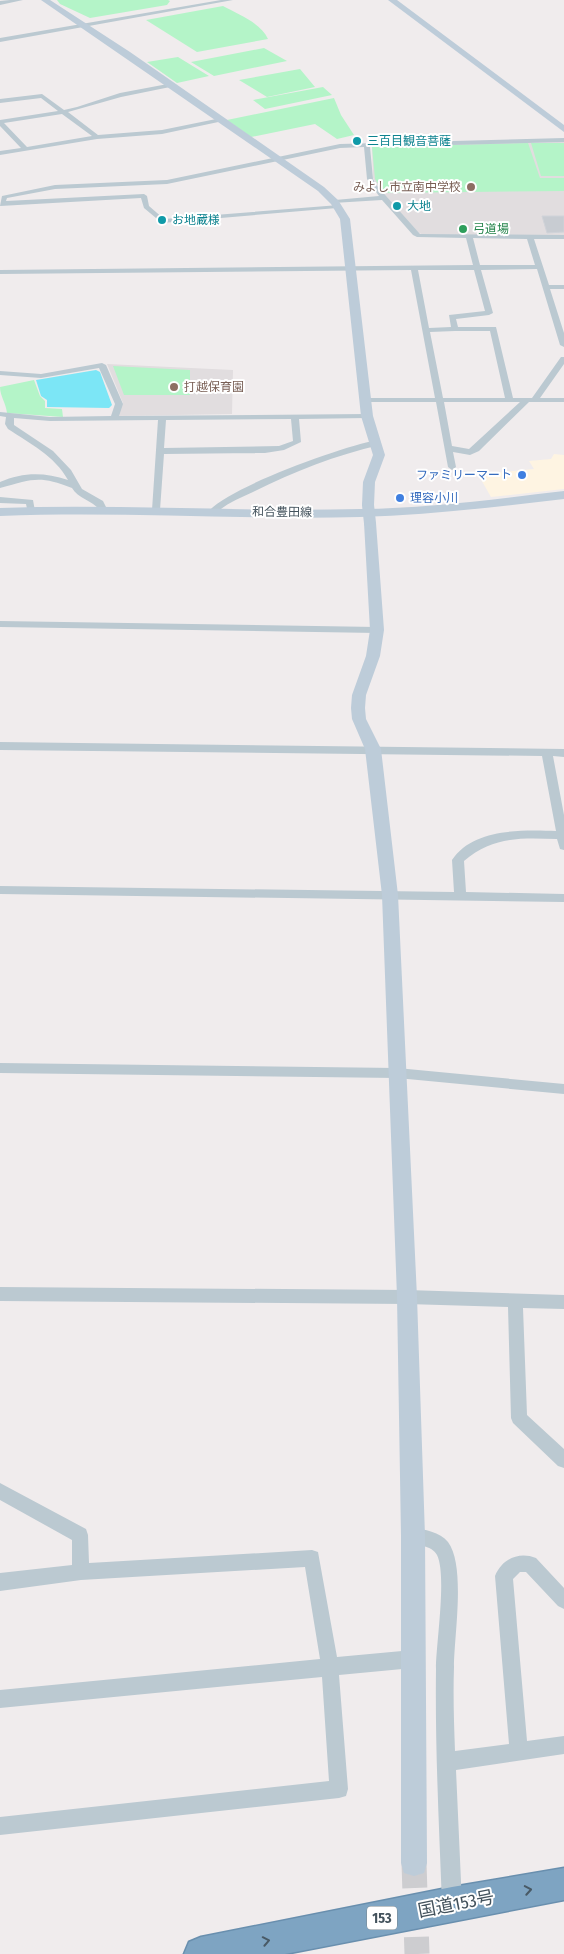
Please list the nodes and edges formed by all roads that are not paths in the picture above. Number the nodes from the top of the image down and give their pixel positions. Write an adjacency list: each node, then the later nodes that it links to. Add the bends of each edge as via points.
1 (20, 0): 5 (street)
2 (45, 0): 6 (street)
3 (230, 0): 6 (street)
4 (392, 0): 15 (street)
5 (0, 3)
6 (84, 26): 7 (street); 8 (street)
7 (0, 40)
8 (173, 85): 10 (street); 12 (street)
9 (0, 101): 10 (street, via 42,96)
10 (62, 111): 13 (street); 16 (street)
11 (0, 112): 13 (street)
12 (221, 120): 16 (street, via 162,132); 21 (street)
13 (8, 121): 14 (street)
14 (0, 122): 19 (street)
15 (564, 129)
16 (97, 137): 19 (street)
17 (564, 140): 18 (street)
18 (367, 144): 21 (street); 22 (street, via 370,179)
19 (26, 149): 20 (street)
20 (0, 153)
21 (275, 158): 23 (street, via 167,182 29,191 4,197); 24 (street, via 321,189)
22 (383, 198): 24 (street); 25 (street, via 419,236)
23 (1, 203): 24 (street, via 144,196 146,207 162,221)
24 (336, 204): 31 (street, via 345,219)
25 (469, 236): 26 (street); 28 (street)
26 (530, 236): 27 (street); 29 (street)
27 (564, 236)
28 (478, 267): 29 (street); 30 (street); 35 (street, via 489,313 452,317)
29 (539, 267): 33 (street)
30 (414, 268): 31 (street); 36 (street)
31 (351, 269): 32 (street); 41 (street)
32 (0, 272)
33 (546, 287): 34 (street); 37 (street)
34 (564, 287)
35 (455, 329): 36 (street); 42 (street, via 493,329)
36 (426, 330): 45 (street)
37 (562, 332): 38 (street)
38 (564, 345)
39 (564, 360): 43 (street)
40 (0, 373): 50 (street, via 41,376 102,365 119,404)
41 (365, 400): 45 (street); 49 (street)
42 (510, 400): 43 (street); 45 (street)
43 (530, 400): 44 (street); 53 (street, via 476,449 470,452)
44 (564, 400)
45 (439, 401): 53 (street)
46 (0, 414): 47 (street)
47 (11, 414): 50 (street, via 50,419); 57 (street, via 11,427 50,453 68,472)
48 (295, 416): 49 (street); 51 (street); 54 (street, via 297,442 281,448)
49 (367, 416): 52 (street)
50 (114, 418): 51 (street)
51 (162, 418): 54 (street)
52 (377, 443): 63 (street, via 359,446 274,478); 66 (street, bridge, via 379,455 369,482 368,505)
53 (448, 448): 55 (street)
54 (160, 451): 61 (street)
55 (452, 467)
56 (0, 485): 57 (street, via 34,475 58,477)
57 (74, 486): 60 (street)
58 (564, 495): 63 (street, 和合豊田線, via 408,511)
59 (0, 500): 62 (street, via 30,502)
60 (104, 509): 61 (street, 和合豊田線); 62 (street, 和合豊田線)
61 (156, 510): 63 (street, 和合豊田線)
62 (31, 511): 64 (street, 和合豊田線)
63 (213, 511)
64 (0, 512)
65 (0, 624): 66 (street)
66 (377, 630): 68 (street, via 358,708)
67 (0, 746): 68 (street)
68 (372, 749): 69 (street); 73 (street)
69 (546, 752): 70 (street); 71 (street)
70 (564, 753)
71 (563, 839): 74 (street, via 508,834 479,843 458,860)
72 (0, 890): 73 (street)
73 (390, 895): 74 (street); 77 (street)
74 (460, 896): 75 (street)
75 (564, 898)
76 (0, 1068): 77 (street)
77 (397, 1073): 78 (street); 80 (street)
78 (564, 1090)
79 (0, 1294): 80 (street)
80 (407, 1298): 81 (street); 85 (street)
81 (515, 1301): 82 (street); 83 (street, via 519,1418)
82 (564, 1302)
83 (564, 1460)
84 (0, 1491): 86 (street, via 80,1535)
85 (413, 1536): 89 (street); 94 (street, via 429,1538 446,1554)
86 (81, 1572): 87 (street); 90 (street, via 312,1558)
87 (0, 1582)
88 (564, 1600): 93 (street, via 530,1564 523,1562 512,1566 504,1576)
89 (413, 1659): 90 (street); 96 (street)
90 (330, 1667): 91 (street); 95 (street, via 339,1789)
91 (0, 1699)
92 (564, 1745): 93 (street)
93 (519, 1751): 94 (street)
94 (445, 1762): 98 (street)
95 (0, 1826)
96 (414, 1863)
97 (564, 1884): 98 (highway, 国道153号 / 153, one-way to 97)
98 (452, 1904): 99 (highway, 国道153号 / 153, one-way to 98)
99 (201, 1954)

